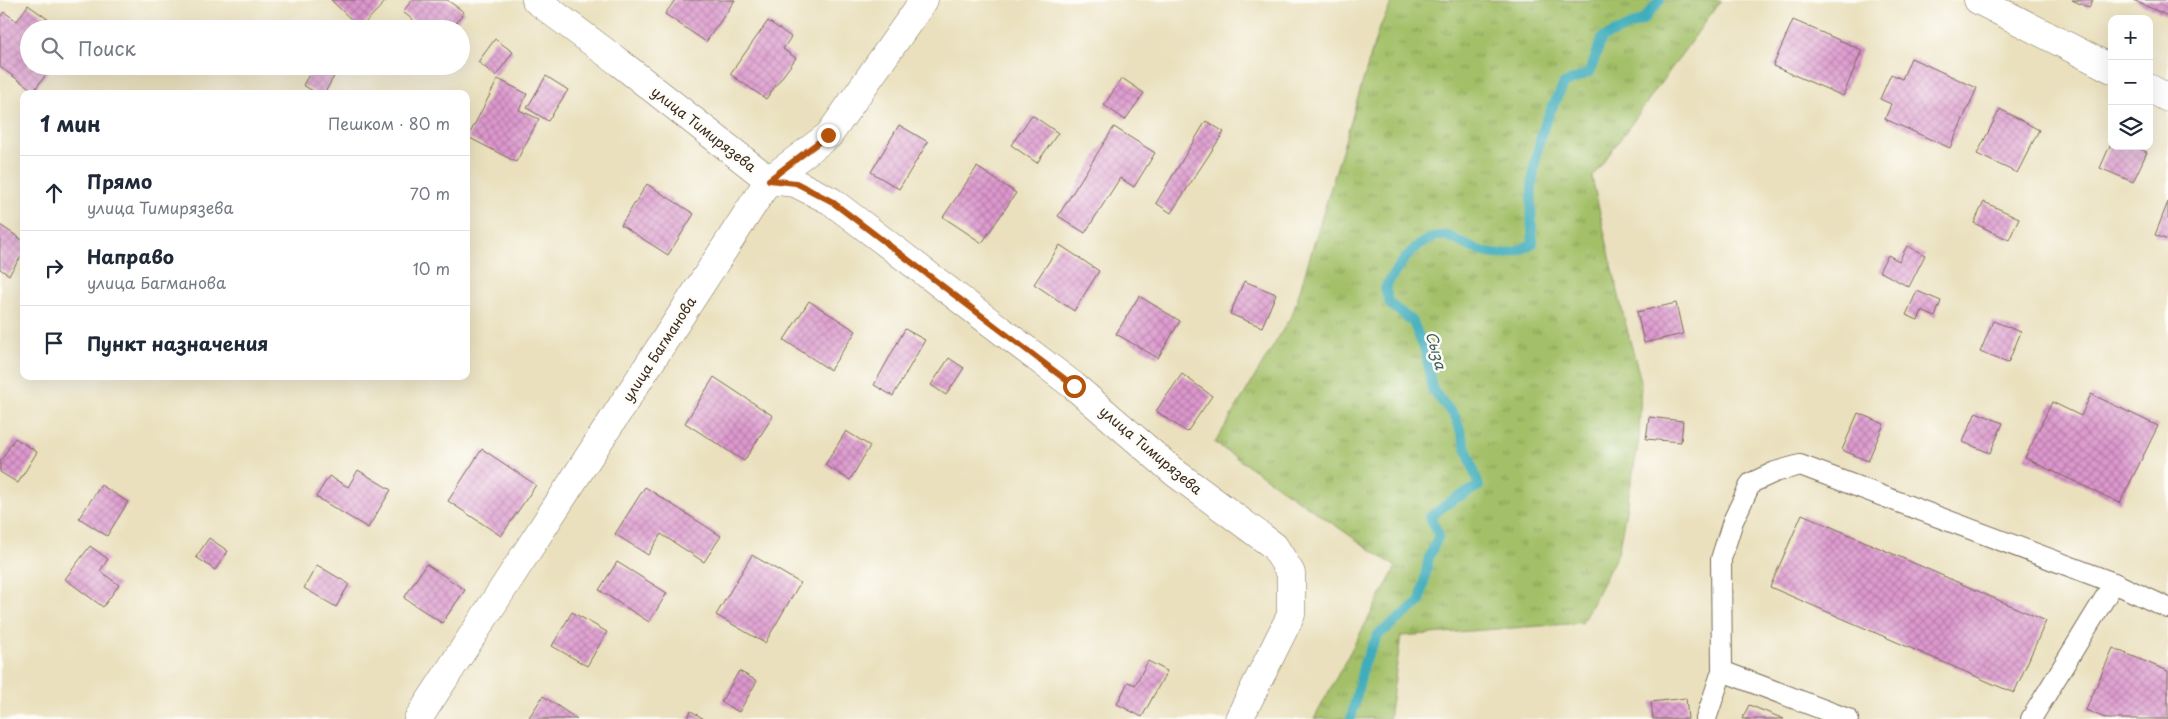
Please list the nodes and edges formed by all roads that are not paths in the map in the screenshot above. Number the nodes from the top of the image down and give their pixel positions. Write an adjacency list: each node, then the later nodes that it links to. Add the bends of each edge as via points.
1 (536, 0): 7 (street, улица Тимирязева)
2 (924, 0): 7 (street, улица Багманова, via 828,135)
3 (1978, 0): 4 (street)
4 (2108, 67)
5 (2153, 90): 6 (street)
6 (2168, 98)
7 (769, 180): 11 (street, улица Багманова); 12 (street, улица Тимирязева, via 796,183 831,201 1074,386 1174,472 1274,546 1291,573 1292,614)
8 (2114, 583): 9 (lane); 10 (lane, via 1800,465 1751,483 1733,521 1721,559); 15 (lane)
9 (2168, 608)
10 (1722, 671): 13 (lane); 14 (lane)
11 (418, 719)
12 (1239, 719)
13 (1706, 719)
14 (1848, 719)
15 (2031, 719)

